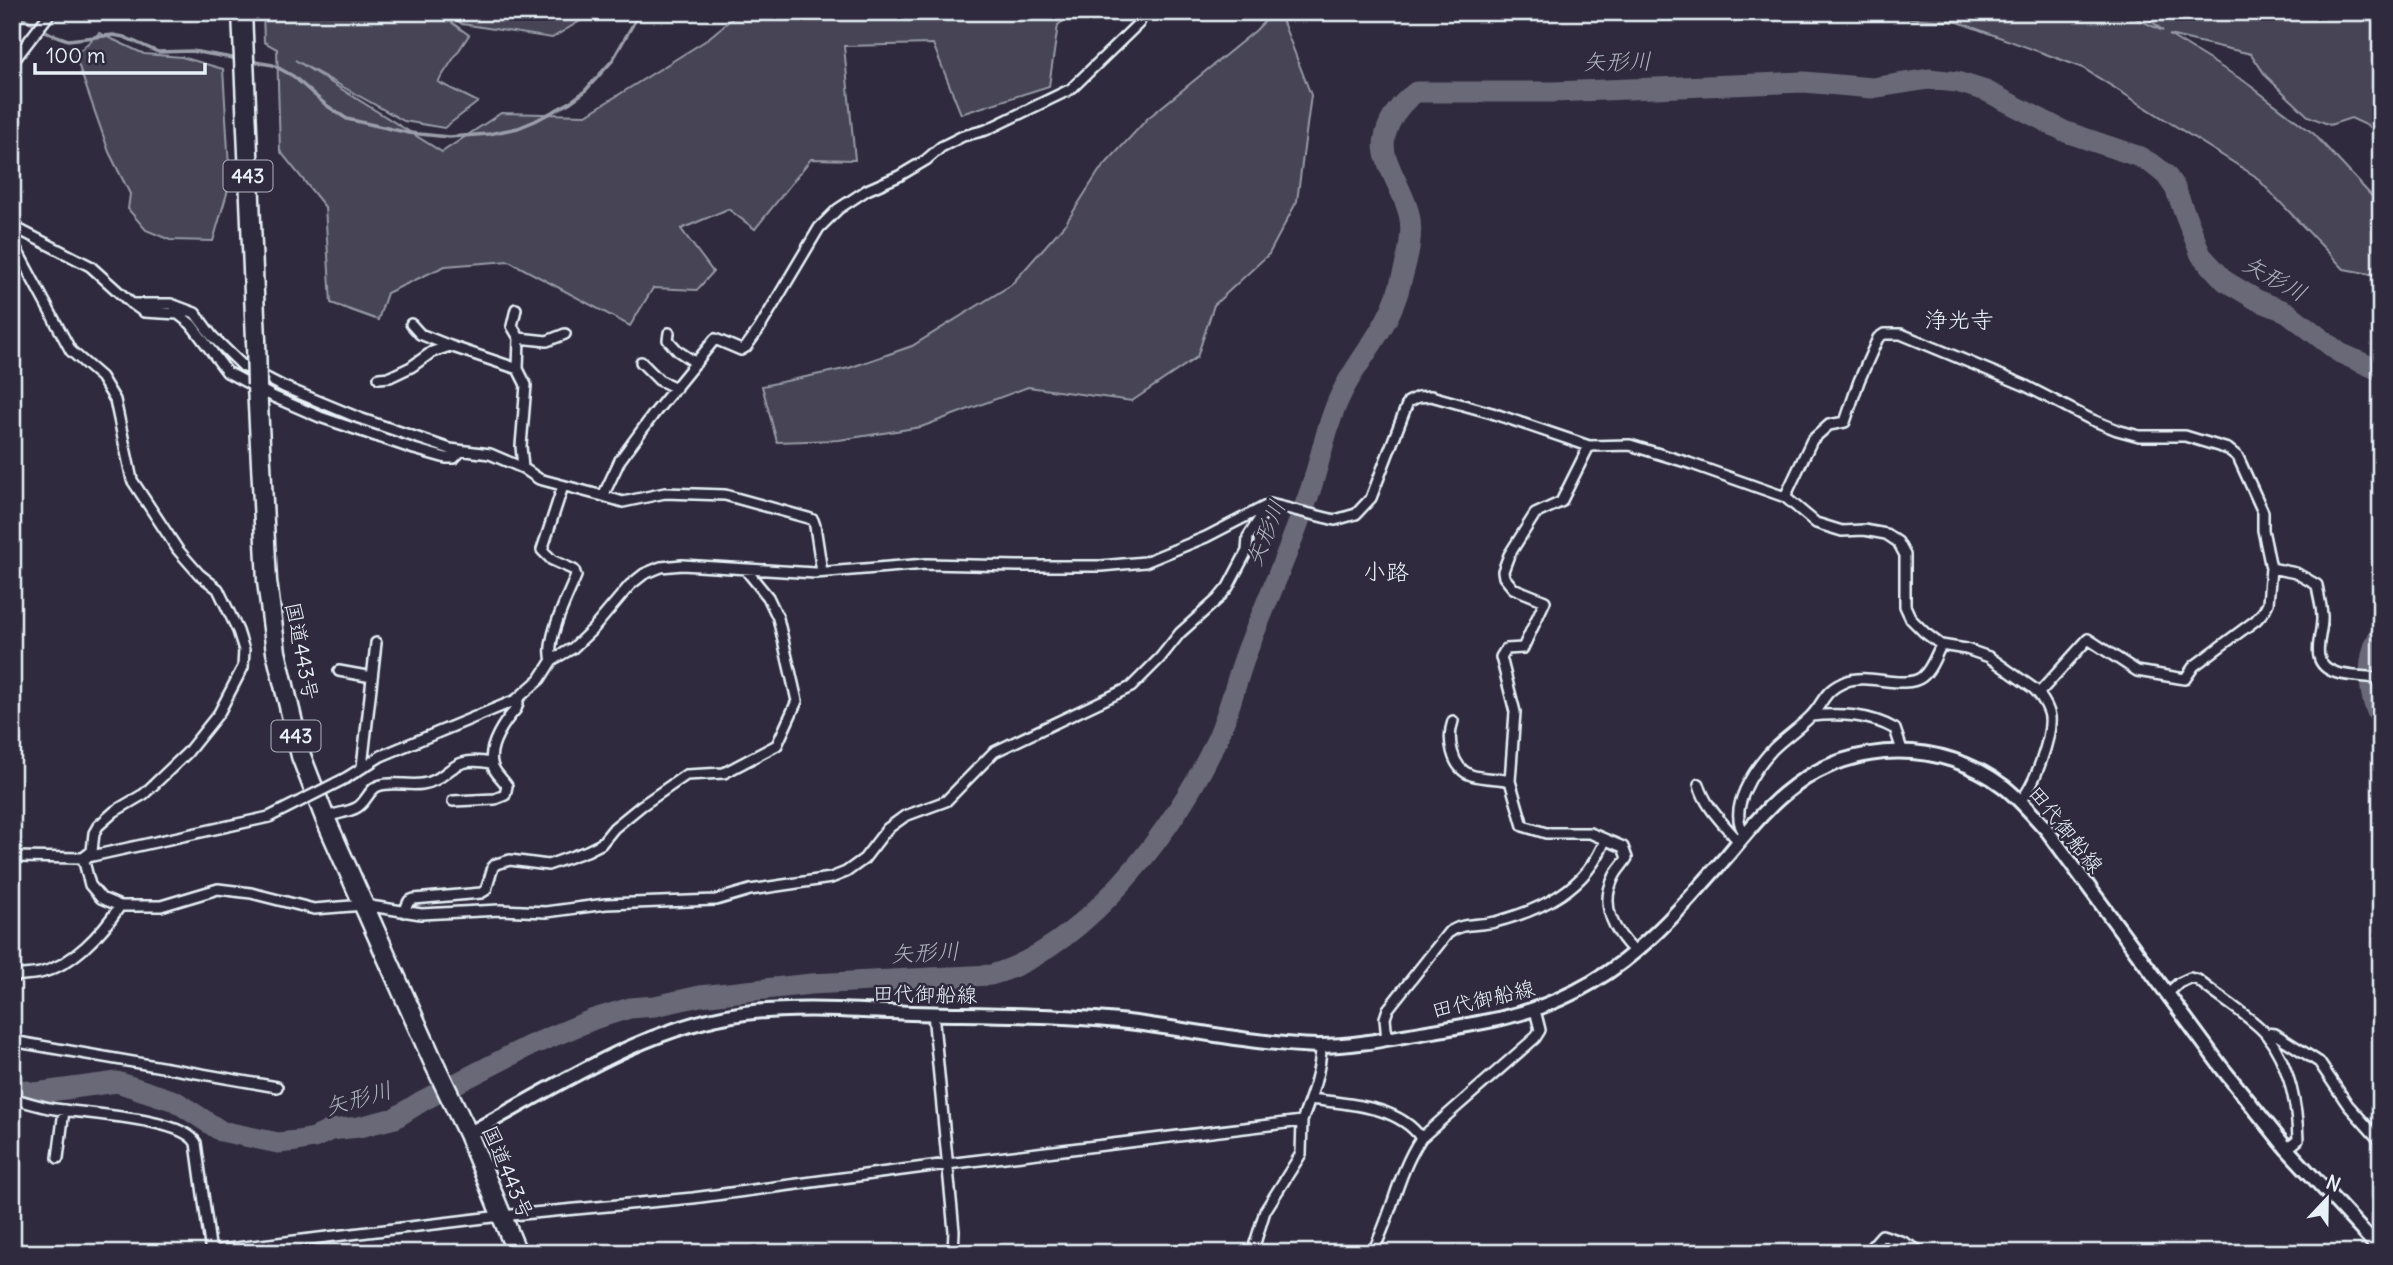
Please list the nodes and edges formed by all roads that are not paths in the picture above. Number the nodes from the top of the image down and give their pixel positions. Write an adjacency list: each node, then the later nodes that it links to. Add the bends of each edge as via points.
1 (51, 12): 4 (street)
2 (242, 12): 18 (highway, 国道443号 / 443, bridge)
3 (1143, 12): 15 (street, via 1139,23 1071,89 941,146 917,166 838,209 819,228 746,347 734,349 715,339)
4 (12, 63)
5 (12, 226): 7 (street, via 90,266)
6 (12, 241): 51 (street, via 71,351 101,377 115,400 132,480 178,550 218,589 244,650 243,667 219,713 187,753 144,794 99,826 92,851)
7 (132, 304): 18 (street, via 144,312 178,314 227,372); 21 (street, via 171,304 195,313 243,366 389,429)
8 (516, 309): 12 (street, via 512,326)
9 (411, 324): 13 (street, via 420,334)
10 (669, 333): 15 (street, via 668,340)
11 (565, 334): 12 (street, via 553,341)
12 (519, 338): 16 (street)
13 (450, 346): 16 (street); 17 (street, via 390,377)
14 (640, 362): 19 (street)
15 (696, 363): 19 (street)
16 (518, 369): 22 (street, via 526,385)
17 (379, 378)
18 (257, 387): 21 (street, via 320,417 401,446 446,458); 47 (highway, 国道443号 / 443, via 267,581 276,652 301,756)
19 (676, 388): 24 (street, via 620,460)
20 (1589, 446): 25 (street, via 1630,445); 26 (street, via 1492,413 1431,396 1418,397 1408,402 1364,506 1347,518 1330,519 1278,505); 43 (street, via 1561,502 1535,514 1503,570 1513,588 1545,601 1523,648 1506,649 1501,657 1515,712)
21 (461, 451): 22 (street, via 490,454)
22 (523, 468): 23 (street)
23 (563, 486): 24 (street); 32 (street, via 542,550 574,570 576,576 550,648)
24 (603, 496): 29 (street, via 623,502 665,493 725,495 808,518 815,526)
25 (1784, 497): 27 (street, via 1812,440 1829,425 1845,422 1878,338 1901,334 2117,430 2139,436 2185,436 2228,449 2238,457 2263,512); 31 (street, via 1816,523 1842,531 1886,534 1898,542 1905,555 1905,606 1911,619)
26 (1267, 508): 29 (street, via 1145,562 1101,566 926,564); 54 (street, via 1248,537 1248,551 1228,587 1131,687 994,752 946,801 905,816 846,872 716,900 606,904 547,912)
27 (2271, 568): 35 (street, via 2296,573 2317,585 2321,662 2330,670); 36 (street, via 2264,611 2194,666 2185,679 2137,671 2088,639)
28 (746, 570): 29 (street); 32 (street, via 682,565 661,566 643,574 573,648); 54 (street, via 778,618 797,701 778,745 724,773 686,775 587,851 548,864 503,861 493,867 481,893 414,899)
29 (822, 572)
30 (376, 643): 34 (street)
31 (1941, 645): 36 (street, via 1989,657); 38 (street, via 1922,677 1846,682 1828,692)
32 (552, 660): 37 (street, via 540,679)
33 (338, 671): 34 (street)
34 (372, 677): 42 (street)
35 (2380, 678)
36 (2039, 693): 46 (street, via 2050,717 2048,729 2036,779)
37 (516, 700): 41 (street, via 516,709 497,738); 42 (street)
38 (1811, 716): 40 (street, via 1852,715 1882,722 1895,729); 48 (street, via 1757,768 1738,811)
39 (1453, 721): 43 (street, via 1449,739 1463,770 1469,775)
40 (1902, 750): 46 (main road, 田代御船線, via 1955,760 2002,785); 48 (main road, 田代御船線, via 1827,765 1793,786)
41 (491, 763): 45 (street, via 508,786 505,795); 47 (street, via 464,761 422,784 382,784 356,808)
42 (362, 767): 51 (street, bridge, via 269,817)
43 (1510, 781): 49 (street, via 1523,826 1546,833 1583,832)
44 (1699, 784): 48 (street, via 1709,806)
45 (453, 801)
46 (2020, 801): 57 (main road, 田代御船線)
47 (325, 818): 52 (highway, 国道443号 / 443)
48 (1742, 838): 55 (main road, 田代御船線, via 1680,911)
49 (1605, 840): 55 (street, via 1623,847 1627,855 1607,899 1612,923); 61 (street, via 1589,870 1554,900 1494,922 1457,926 1448,933 1388,1009)
50 (12, 857): 51 (street)
51 (83, 858): 53 (street, via 90,885 102,898)
52 (364, 905): 53 (street, via 314,909 218,889 161,906); 54 (street); 69 (highway, 国道443号 / 443)
53 (120, 906): 56 (street, via 106,926 65,963)
54 (404, 912)
55 (1635, 952): 58 (main road, 田代御船線, via 1580,989)
56 (12, 977)
57 (2168, 993): 60 (street, via 2190,978 2198,980); 72 (main road, 田代御船線)
58 (1535, 1010): 61 (main road, 田代御船線); 70 (street, via 1540,1030 1535,1038)
59 (933, 1013): 63 (main road, 田代御船線, via 1136,1023 1254,1042); 69 (main road, 田代御船線, via 746,1013 679,1028 625,1048); 74 (street)
60 (2265, 1033): 71 (street, via 2275,1034 2319,1062); 72 (street, via 2292,1087 2298,1115 2298,1140)
61 (1387, 1040): 63 (main road, 田代御船線)
62 (12, 1041): 64 (street)
63 (1321, 1046): 66 (street)
64 (276, 1087)
65 (12, 1098): 67 (street)
66 (1311, 1099): 68 (street); 70 (street, via 1388,1115 1410,1124)
67 (64, 1110): 73 (street); 77 (street, via 130,1118 184,1130 192,1136)
68 (1302, 1121): 74 (street); 80 (street, via 1301,1154 1269,1204)
69 (468, 1134): 75 (highway, 国道443号 / 443)
70 (1421, 1138): 81 (street, via 1398,1181 1389,1216)
71 (2381, 1142)
72 (2287, 1149): 76 (main road, 田代御船線)
73 (58, 1158)
74 (947, 1164): 75 (street, via 693,1198); 79 (street)
75 (501, 1216): 77 (street); 78 (highway, 国道443号 / 443)
76 (2381, 1251)
77 (211, 1252)
78 (517, 1253)
79 (953, 1253)
80 (1252, 1253)
81 (1371, 1253)
82 (1866, 1253): 83 (street, via 1882,1235)
83 (1923, 1253)

